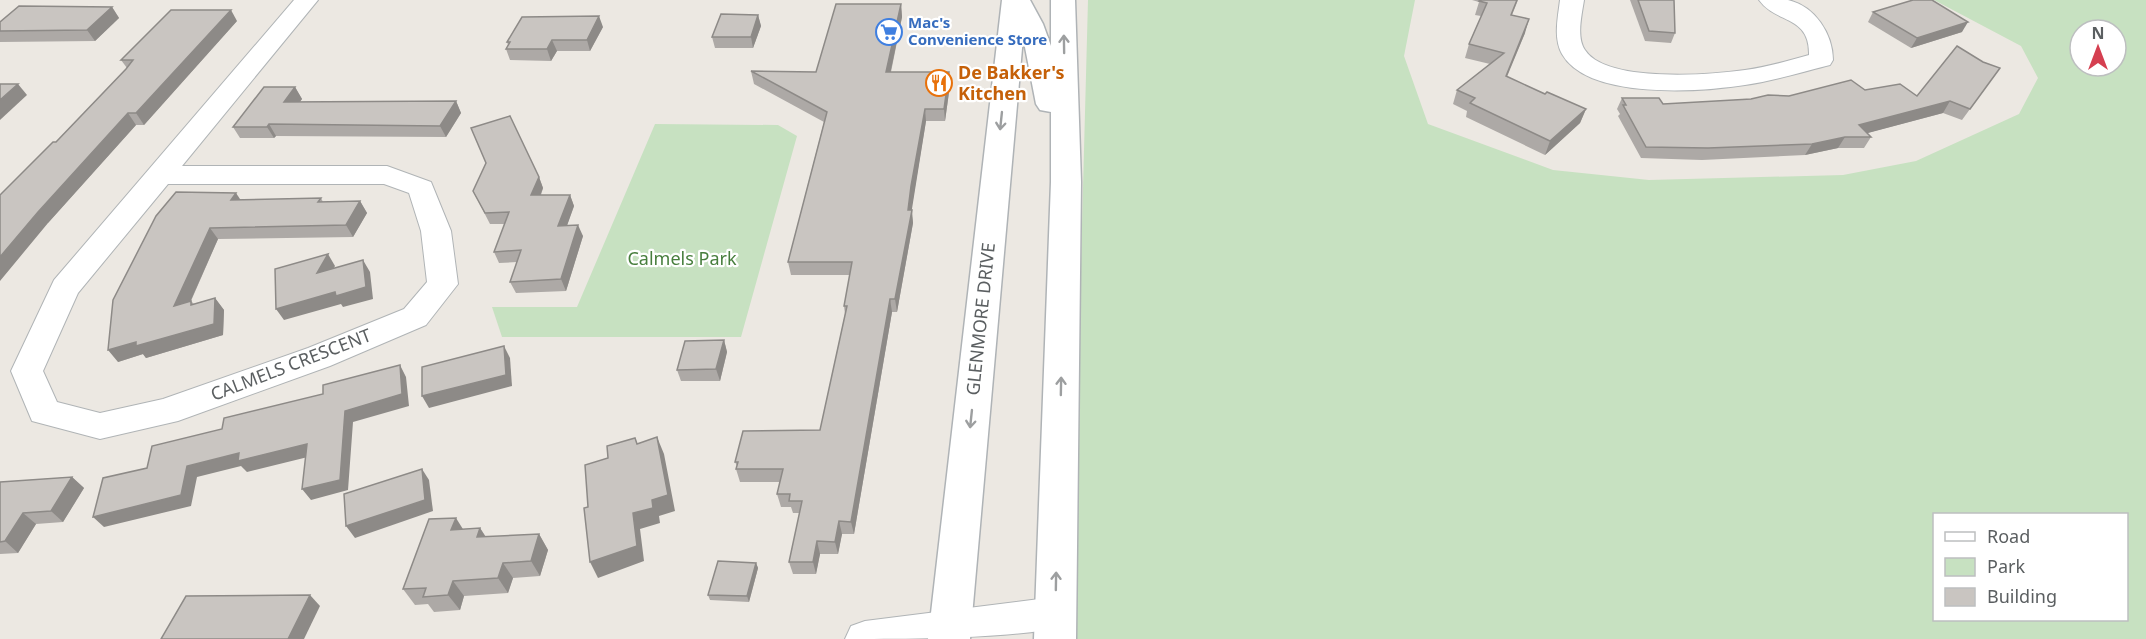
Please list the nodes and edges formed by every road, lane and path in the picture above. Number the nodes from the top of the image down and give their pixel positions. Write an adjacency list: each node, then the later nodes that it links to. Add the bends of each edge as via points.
1 (306, 0): 6 (street, CALMELS CRESCENT)
2 (1016, 0): 7 (main road, via 1028,14 1039,46); 9 (main road, GLENMORE DRIVE, one-way to 9)
3 (1064, 0): 7 (main road, one-way to 3)
4 (1572, 0): 5 (street, via 1569,35 1574,54 1594,71 1635,82 1737,79 1821,60 1823,45 1809,21)
5 (1772, 0)
6 (158, 175): 6 (street, CALMELS CRESCENT, via 65,288 27,371 44,412 100,426 166,412 319,357 415,317 443,284 436,231 421,189 387,175)
7 (1066, 182): 8 (main road, one-way to 7)
8 (1055, 626): 9 (street)
9 (956, 634): 10 (street)
10 (865, 639)

